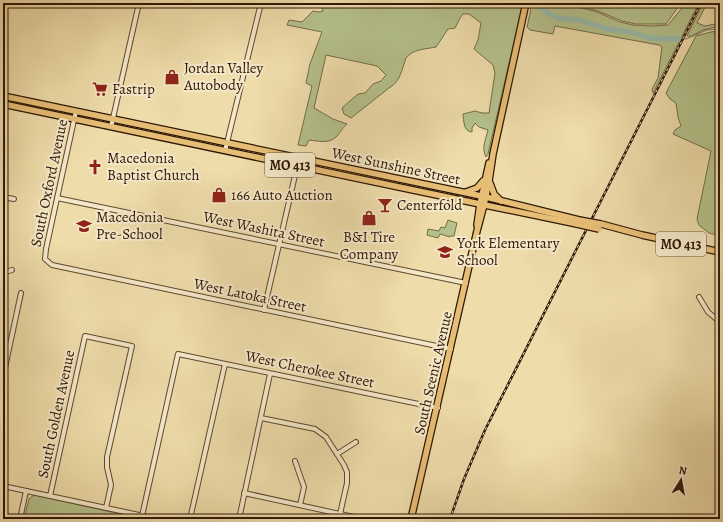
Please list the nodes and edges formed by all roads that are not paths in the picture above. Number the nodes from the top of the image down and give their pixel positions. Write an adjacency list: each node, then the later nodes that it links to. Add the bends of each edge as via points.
1 (139, 3): 8 (street)
2 (261, 3): 10 (street)
3 (526, 5): 14 (main road, South Scenic Avenue)
4 (3, 96): 6 (main road, West Sunshine Street / MO 413)
5 (3, 104): 7 (main road, West Sunshine Street / MO 413)
6 (76, 111): 7 (street, South Oxford Avenue); 8 (main road, West Sunshine Street / MO 413)
7 (75, 119): 9 (main road, West Sunshine Street / MO 413); 18 (street, South Oxford Avenue)
8 (113, 119): 9 (street); 10 (main road, West Sunshine Street / MO 413)
9 (111, 127): 11 (main road, West Sunshine Street / MO 413)
10 (227, 143): 11 (street); 12 (main road, West Sunshine Street / MO 413)
11 (225, 151): 13 (main road, West Sunshine Street / MO 413)
12 (299, 158): 13 (street); 15 (main road, West Sunshine Street / MO 413)
13 (297, 166): 20 (main road, West Sunshine Street / MO 413); 26 (street)
14 (488, 178): 15 (main road, via 477,188); 17 (main road, South Scenic Avenue); 21 (main road, via 493,191)
15 (461, 192): 17 (main road, West Sunshine Street / MO 413)
16 (3, 197): 19 (street)
17 (484, 197): 21 (main road, West Sunshine Street / MO 413); 22 (main road, South Scenic Avenue)
18 (57, 198): 26 (street, West Washita Street); 28 (street, South Oxford Avenue)
19 (14, 199)
20 (465, 201): 22 (main road, West Sunshine Street / MO 413); 24 (main road, via 474,207)
21 (501, 201): 25 (main road, West Sunshine Street / MO 413)
22 (482, 205): 23 (main road, West Sunshine Street / MO 413); 24 (main road, South Scenic Avenue)
23 (496, 208): 24 (main road, via 490,209); 25 (main road, West Sunshine Street / MO 413)
24 (479, 218): 31 (main road, South Scenic Avenue)
25 (578, 222): 27 (main road, West Sunshine Street / MO 413, bridge)
26 (279, 244): 31 (street, West Washita Street); 34 (street)
27 (720, 252)
28 (45, 259): 34 (street, West Latoka Street, via 52,265)
29 (12, 270): 30 (street)
30 (3, 273)
31 (466, 283): 36 (main road, South Scenic Avenue)
32 (21, 294): 39 (street)
33 (699, 297): 35 (street, via 708,312)
34 (264, 310): 36 (street, West Latoka Street)
35 (720, 322)
36 (451, 350): 40 (main road, South Scenic Avenue)
37 (225, 364): 38 (street, West Cherokee Street); 52 (street, West Cherokee Street, via 178,354); 55 (street)
38 (270, 374): 40 (street, West Cherokee Street); 41 (street)
39 (3, 377)
40 (438, 408): 58 (main road, South Scenic Avenue)
41 (261, 418): 43 (street, via 318,430); 47 (street)
42 (356, 442): 43 (street)
43 (337, 454): 51 (street, via 347,475)
44 (295, 461): 49 (street, via 304,487)
45 (3, 486): 46 (street)
46 (26, 491): 48 (street); 53 (street, South Golden Avenue)
47 (244, 493): 49 (street); 56 (street)
48 (50, 496): 50 (street); 50 (street, South Golden Avenue, via 85,336 132,346 107,457 111,485)
49 (300, 505): 51 (street)
50 (106, 508): 52 (street)
51 (340, 514): 57 (street)
52 (142, 516): 54 (street)
53 (20, 519)
54 (158, 519)
55 (190, 519)
56 (239, 519)
57 (362, 519)
58 (412, 519)

